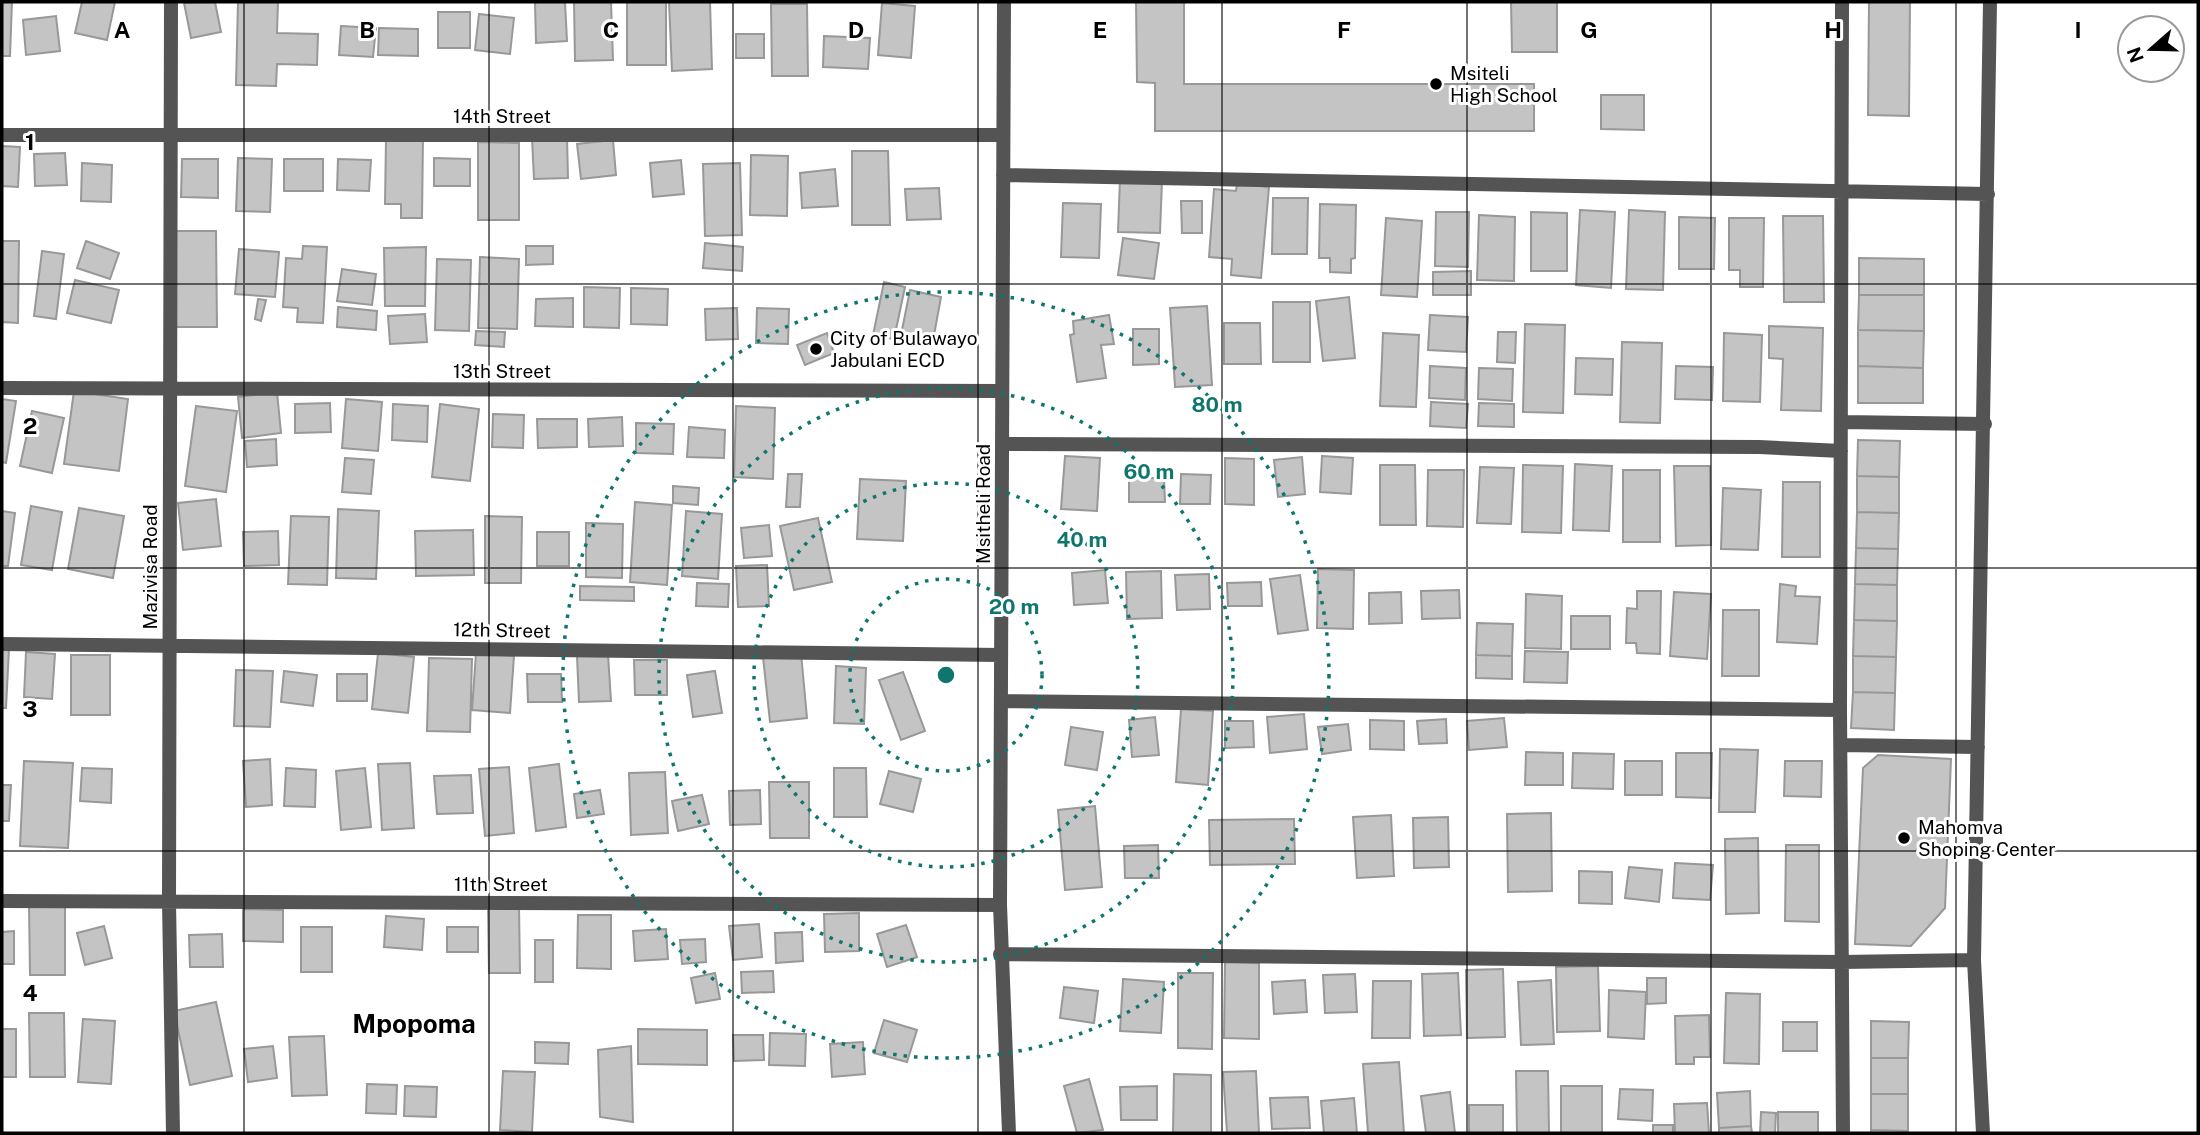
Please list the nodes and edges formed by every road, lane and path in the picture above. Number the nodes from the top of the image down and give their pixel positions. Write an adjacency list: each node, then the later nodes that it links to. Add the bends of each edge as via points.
1 (172, 2): 7 (street, Mazivisa Road)
2 (1004, 2): 6 (street, Msitheli Road)
3 (1842, 2): 9 (street)
4 (1990, 2): 10 (street)
5 (2, 135): 7 (street, 14th Street)
6 (1002, 135): 7 (street, 14th Street); 8 (street, Msitheli Road)
7 (173, 136): 12 (street, Mazivisa Road)
8 (1003, 175): 9 (street); 13 (street, Msitheli Road)
9 (1842, 190): 10 (street); 14 (street)
10 (1988, 194): 15 (street)
11 (2, 388): 12 (street, 13th Street)
12 (170, 389): 13 (street, 13th Street); 19 (street, Mazivisa Road)
13 (1002, 391): 16 (street, Msitheli Road)
14 (1842, 422): 15 (street); 17 (street)
15 (1985, 424): 24 (street)
16 (1003, 444): 17 (street); 20 (street, Msitheli Road)
17 (1841, 451): 22 (street)
18 (2, 644): 19 (street, 12th Street)
19 (169, 645): 20 (street, 12th Street); 26 (street, Mazivisa Road)
20 (1001, 655): 21 (street, Msitheli Road)
21 (1002, 701): 22 (street); 27 (street, Msitheli Road)
22 (1840, 710): 23 (street)
23 (1840, 745): 24 (street); 30 (street)
24 (1978, 747): 29 (street)
25 (2, 901): 26 (street, 11th Street)
26 (169, 902): 27 (street, 11th Street); 31 (street, Mazivisa Road)
27 (1000, 905): 28 (street, Msitheli Road)
28 (1000, 954): 30 (street); 32 (street, Msitheli Road)
29 (1973, 960): 30 (street); 34 (street)
30 (1842, 962): 33 (street)
31 (173, 1133)
32 (1009, 1133)
33 (1843, 1133)
34 (1983, 1133)

